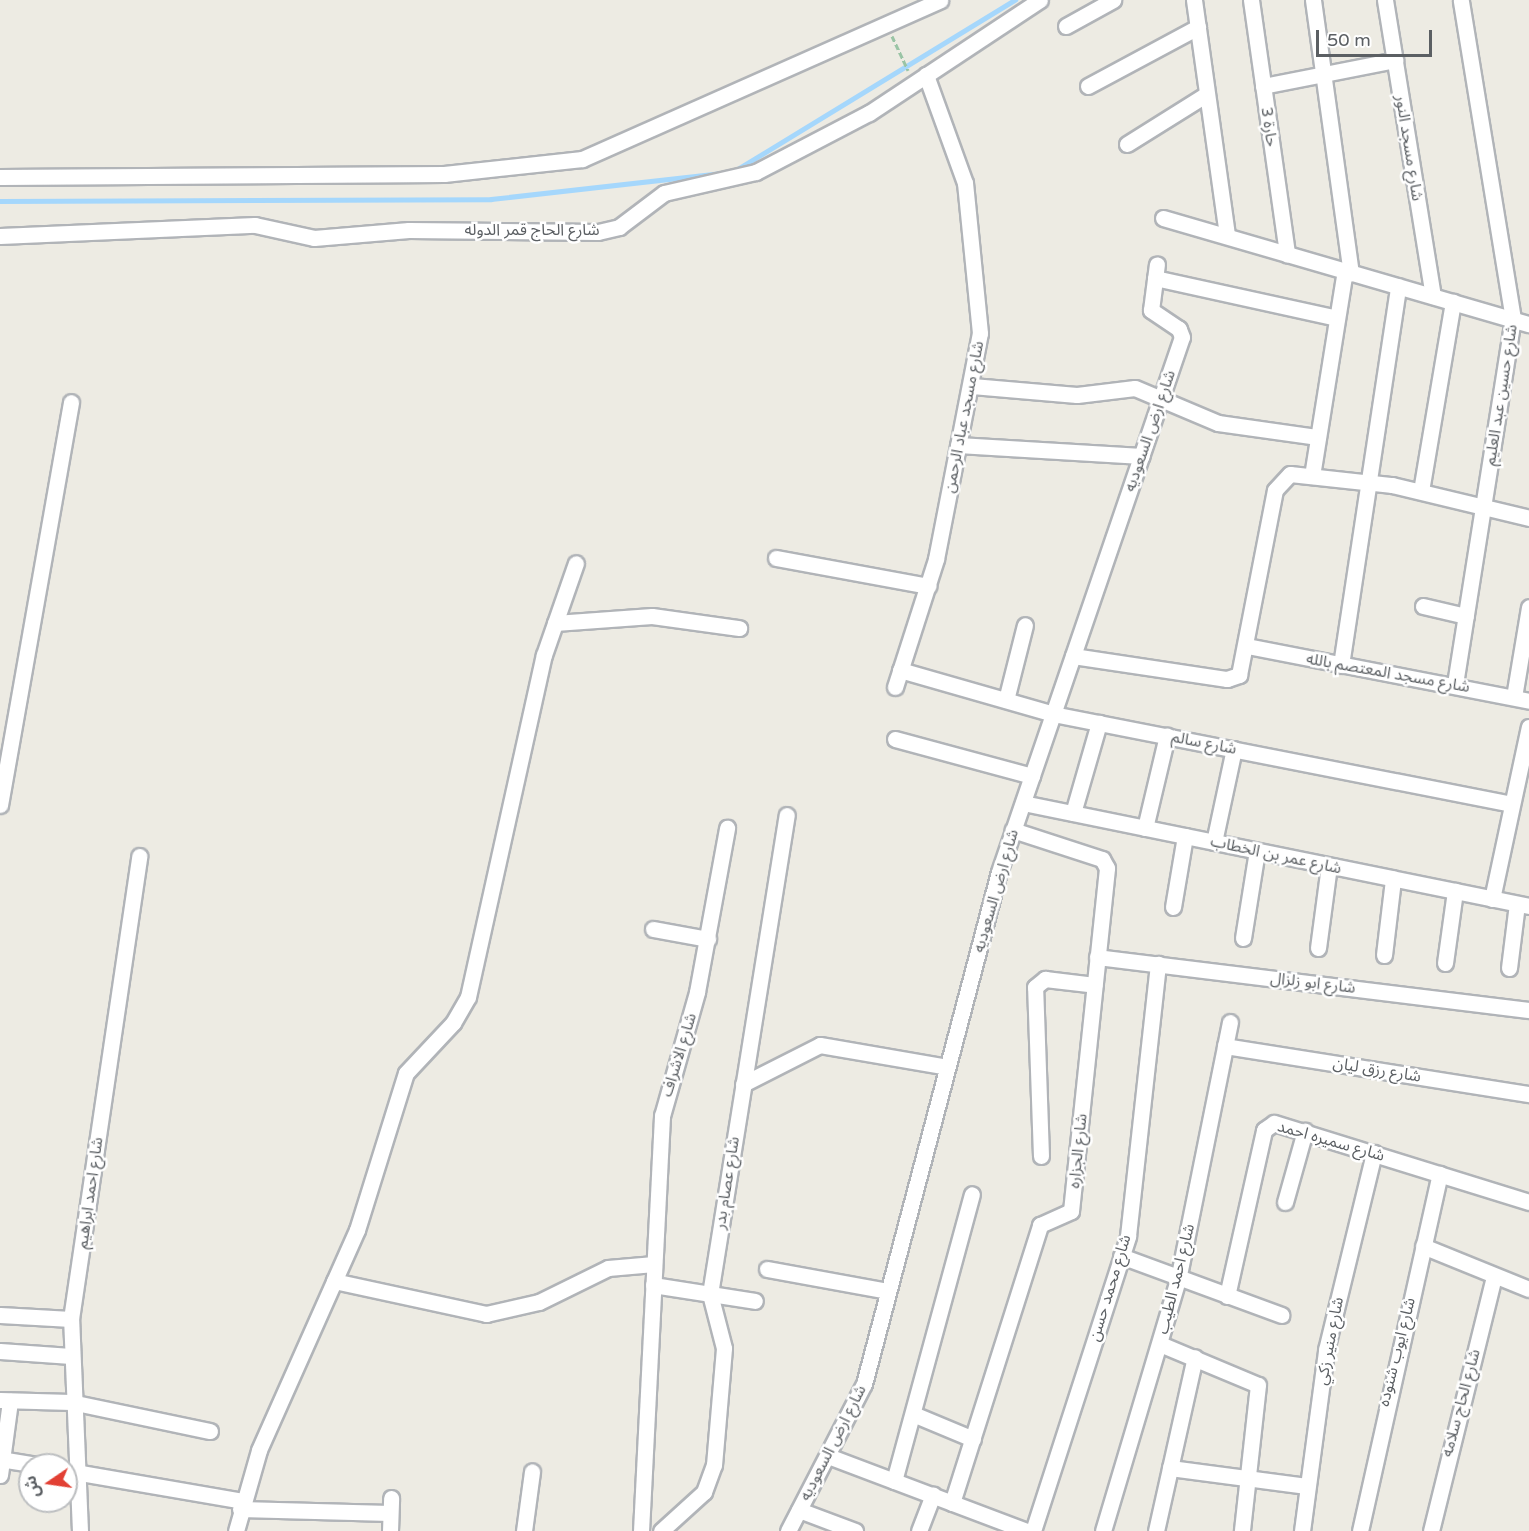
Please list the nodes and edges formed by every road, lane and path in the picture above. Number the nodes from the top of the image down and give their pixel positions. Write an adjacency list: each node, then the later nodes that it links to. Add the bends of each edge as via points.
1 (940, 0): 20 (street, via 582,159 444,174)
2 (1040, 0): 14 (street, شارع الحاج قمر الدوله)
3 (1113, 0): 9 (street)
4 (1194, 0): 10 (street)
5 (1251, 0): 17 (street, حارة 3)
6 (1313, 0): 15 (street)
7 (1385, 0): 12 (street, شارع مسجد النور)
8 (1461, 0): 30 (street, شارع حسين عبد العليم)
9 (1066, 26)
10 (1198, 27): 16 (street); 18 (street)
11 (900, 54): 13 (path)
12 (1395, 60): 15 (street); 27 (street, شارع مسجد النور)
13 (908, 70)
14 (926, 75): 22 (street, شارع الحاج قمر الدوله, via 869,113 756,172 664,193 619,227 598,232 409,230 314,238 255,225); 32 (street, شارع مسجد عباد الرحمن, via 957,152 970,214 980,333)
15 (1323, 75): 17 (street); 25 (street)
16 (1088, 86)
17 (1263, 86): 24 (street, حارة 3)
18 (1207, 94): 19 (street); 23 (street)
19 (1127, 144)
20 (0, 177)
21 (1163, 218): 23 (street)
22 (0, 236)
23 (1227, 236): 24 (street)
24 (1287, 254): 25 (street)
25 (1348, 272): 26 (street); 29 (street)
26 (1398, 286): 27 (street); 39 (street)
27 (1433, 296): 28 (street)
28 (1453, 302): 30 (street); 40 (street)
29 (1337, 318): 33 (street, شارع ارض السعوديه, via 1156,271 1151,310 1182,334); 35 (street)
30 (1513, 319): 31 (street); 41 (street, شارع حسين عبد العليم)
31 (1529, 324)
32 (972, 386): 33 (street, via 1077,395 1120,387); 36 (street, شارع مسجد عباد الرحمن)
33 (1162, 399): 35 (street, via 1218,423); 37 (street, شارع ارض السعوديه)
34 (71, 402): 69 (street)
35 (1318, 437): 38 (street)
36 (958, 445): 37 (street); 45 (street, شارع مسجد عباد الرحمن)
37 (1142, 456): 53 (street, شارع ارض السعوديه)
38 (1312, 476): 39 (street); 52 (street, via 1290,474 1275,490)
39 (1369, 481): 40 (street); 54 (street)
40 (1421, 491): 41 (street)
41 (1483, 508): 42 (street); 48 (street, شارع حسين عبد العليم)
42 (1529, 518)
43 (776, 558): 45 (street)
44 (576, 563): 49 (street)
45 (928, 586): 55 (street, شارع مسجد عباد الرحمن)
46 (1423, 606): 48 (street)
47 (1529, 607): 58 (street)
48 (1466, 616): 56 (street, شارع حسين عبد العليم)
49 (555, 623): 51 (street, via 652,616); 114 (street, via 468,998 453,1023 406,1073)
50 (1025, 625): 59 (street)
51 (739, 628)
52 (1247, 646): 53 (street, via 1239,675 1227,679); 54 (street, شارع مسجد المعتصم بالله)
53 (1073, 656): 60 (street, شارع ارض السعوديه)
54 (1341, 665): 56 (street, شارع مسجد المعتصم بالله)
55 (900, 670): 57 (street, شارع مسجد عباد الرحمن); 59 (street, شارع سالم)
56 (1455, 684): 58 (street, شارع مسجد المعتصم بالله)
57 (895, 687)
58 (1521, 699)
59 (1006, 700): 60 (street, شارع سالم)
60 (1053, 714): 61 (street, شارع سالم); 66 (street, شارع ارض السعوديه)
61 (1100, 723): 63 (street, شارع سالم); 70 (street)
62 (1529, 728): 68 (street)
63 (1167, 736): 65 (street, شارع سالم); 73 (street)
64 (895, 739): 66 (street)
65 (1234, 749): 68 (street, شارع سالم); 76 (street)
66 (1032, 776): 67 (street, شارع ارض السعوديه)
67 (1023, 803): 70 (street, شارع عمر بن الخطاب); 74 (street, شارع ارض السعوديه)
68 (1511, 804): 82 (street)
69 (0, 806)
70 (1073, 813): 73 (street, شارع عمر بن الخطاب)
71 (787, 815): 99 (street, شارع عصام بدر)
72 (727, 828): 87 (street, شارع الاشراف)
73 (1145, 828): 75 (street, شارع عمر بن الخطاب)
74 (1013, 830): 90 (street, شارع الجزاره, via 1106,862); 98 (street, شارع ارض السعوديه)
75 (1185, 836): 76 (street, شارع عمر بن الخطاب); 84 (street)
76 (1214, 842): 77 (street, شارع عمر بن الخطاب)
77 (1257, 851): 79 (street, شارع عمر بن الخطاب); 86 (street)
78 (139, 856): 123 (street, شارع احمد ابراهيم)
79 (1329, 866): 80 (street, شارع عمر بن الخطاب); 88 (street)
80 (1393, 879): 81 (street, شارع عمر بن الخطاب); 89 (street)
81 (1455, 891): 82 (street, شارع عمر بن الخطاب); 91 (street)
82 (1492, 899): 83 (street, شارع عمر بن الخطاب)
83 (1523, 905): 93 (street)
84 (1173, 907)
85 (653, 929): 87 (street)
86 (1243, 938)
87 (708, 939): 110 (street, شارع الاشراف, via 662,1116)
88 (1318, 948)
89 (1384, 955)
90 (1097, 957): 92 (street, شارع ابو زلزال); 94 (street, شارع الجزاره)
91 (1445, 963)
92 (1158, 964): 95 (street, شارع ابو زلزال); 109 (street, شارع محمد حسن)
93 (1509, 968)
94 (1095, 985): 103 (street, via 1046,979 1035,987); 132 (street, شارع الجزاره, via 1071,1211 1040,1225)
95 (1529, 1010)
96 (1230, 1022): 97 (street, شارع احمد الطيب)
97 (1225, 1046): 100 (street, شارع رزق ليان); 113 (street, شارع احمد الطيب)
98 (947, 1067): 99 (street, via 820,1045); 117 (street, شارع ارض السعوديه)
99 (743, 1084): 118 (street, شارع عصام بدر)
100 (1529, 1094)
101 (1305, 1131): 102 (street, شارع سميره احمد); 106 (street); 119 (street, شارع سميره احمد, via 1278,1123 1264,1130)
102 (1374, 1153): 104 (street, شارع سميره احمد); 143 (street, شارع منير زكي, via 1326,1350)
103 (1041, 1156)
104 (1440, 1174): 107 (street, شارع سميره احمد); 108 (street, شارع ايوب شنوده)
105 (972, 1194): 130 (street)
106 (1285, 1202)
107 (1529, 1202)
108 (1423, 1246): 112 (street); 165 (street, شارع ايوب شنوده)
109 (1121, 1256): 113 (street); 160 (street, شارع محمد حسن)
110 (654, 1264): 114 (street, via 608,1268 539,1302 486,1314); 115 (street, شارع الاشراف)
111 (767, 1269): 117 (street)
112 (1494, 1276): 116 (street); 166 (street, شارع الحاج سلامه)
113 (1178, 1280): 119 (street); 124 (street, شارع احمد الطيب)
114 (334, 1281): 146 (street)
115 (653, 1285): 118 (street); 154 (street, شارع الاشراف)
116 (1529, 1289)
117 (888, 1291): 134 (street, شارع ارض السعوديه, via 864,1384)
118 (710, 1294): 120 (street); 155 (street, شارع عصام بدر, via 724,1348 714,1465 704,1492)
119 (1227, 1296): 122 (street)
120 (755, 1301)
121 (0, 1315): 123 (street)
122 (1281, 1315)
123 (71, 1319): 126 (street, شارع احمد ابراهيم)
124 (1160, 1344): 127 (street); 161 (street, شارع احمد الطيب)
125 (0, 1351): 126 (street)
126 (71, 1356): 129 (street, شارع احمد ابراهيم)
127 (1195, 1357): 137 (street); 141 (street, via 1258,1385)
128 (5, 1400): 129 (street); 135 (street)
129 (71, 1402): 131 (street); 133 (street, شارع احمد ابراهيم)
130 (912, 1414): 132 (street); 142 (street)
131 (210, 1431)
132 (972, 1439): 145 (street, شارع الجزاره)
133 (71, 1453)
134 (828, 1456): 142 (street); 147 (street, شارع ارض السعوديه)
135 (1, 1459): 136 (street); 140 (street)
136 (18, 1462)
137 (1170, 1468): 141 (street); 162 (street)
138 (78, 1472): 146 (street)
139 (532, 1472): 153 (street)
140 (0, 1475)
141 (1249, 1478): 143 (street); 163 (street)
142 (894, 1481): 144 (street)
143 (1307, 1486): 164 (street, شارع منير زكي)
144 (933, 1496): 145 (street); 158 (street)
145 (952, 1503): 149 (street)
146 (241, 1505): 151 (street); 152 (street, via 391,1506)
147 (799, 1510): 156 (street, شارع ارض السعوديه); 157 (street)
148 (77, 1513): 150 (street, شارع احمد ابراهيم)
149 (989, 1524): 159 (street)
150 (80, 1531)
151 (236, 1531)
152 (390, 1531)
153 (524, 1531)
154 (640, 1531)
155 (661, 1531)
156 (788, 1531)
157 (855, 1531)
158 (919, 1531)
159 (1027, 1531)
160 (1033, 1531)
161 (1103, 1531)
162 (1156, 1531)
163 (1242, 1531)
164 (1302, 1531)
165 (1360, 1531)
166 (1431, 1531)

